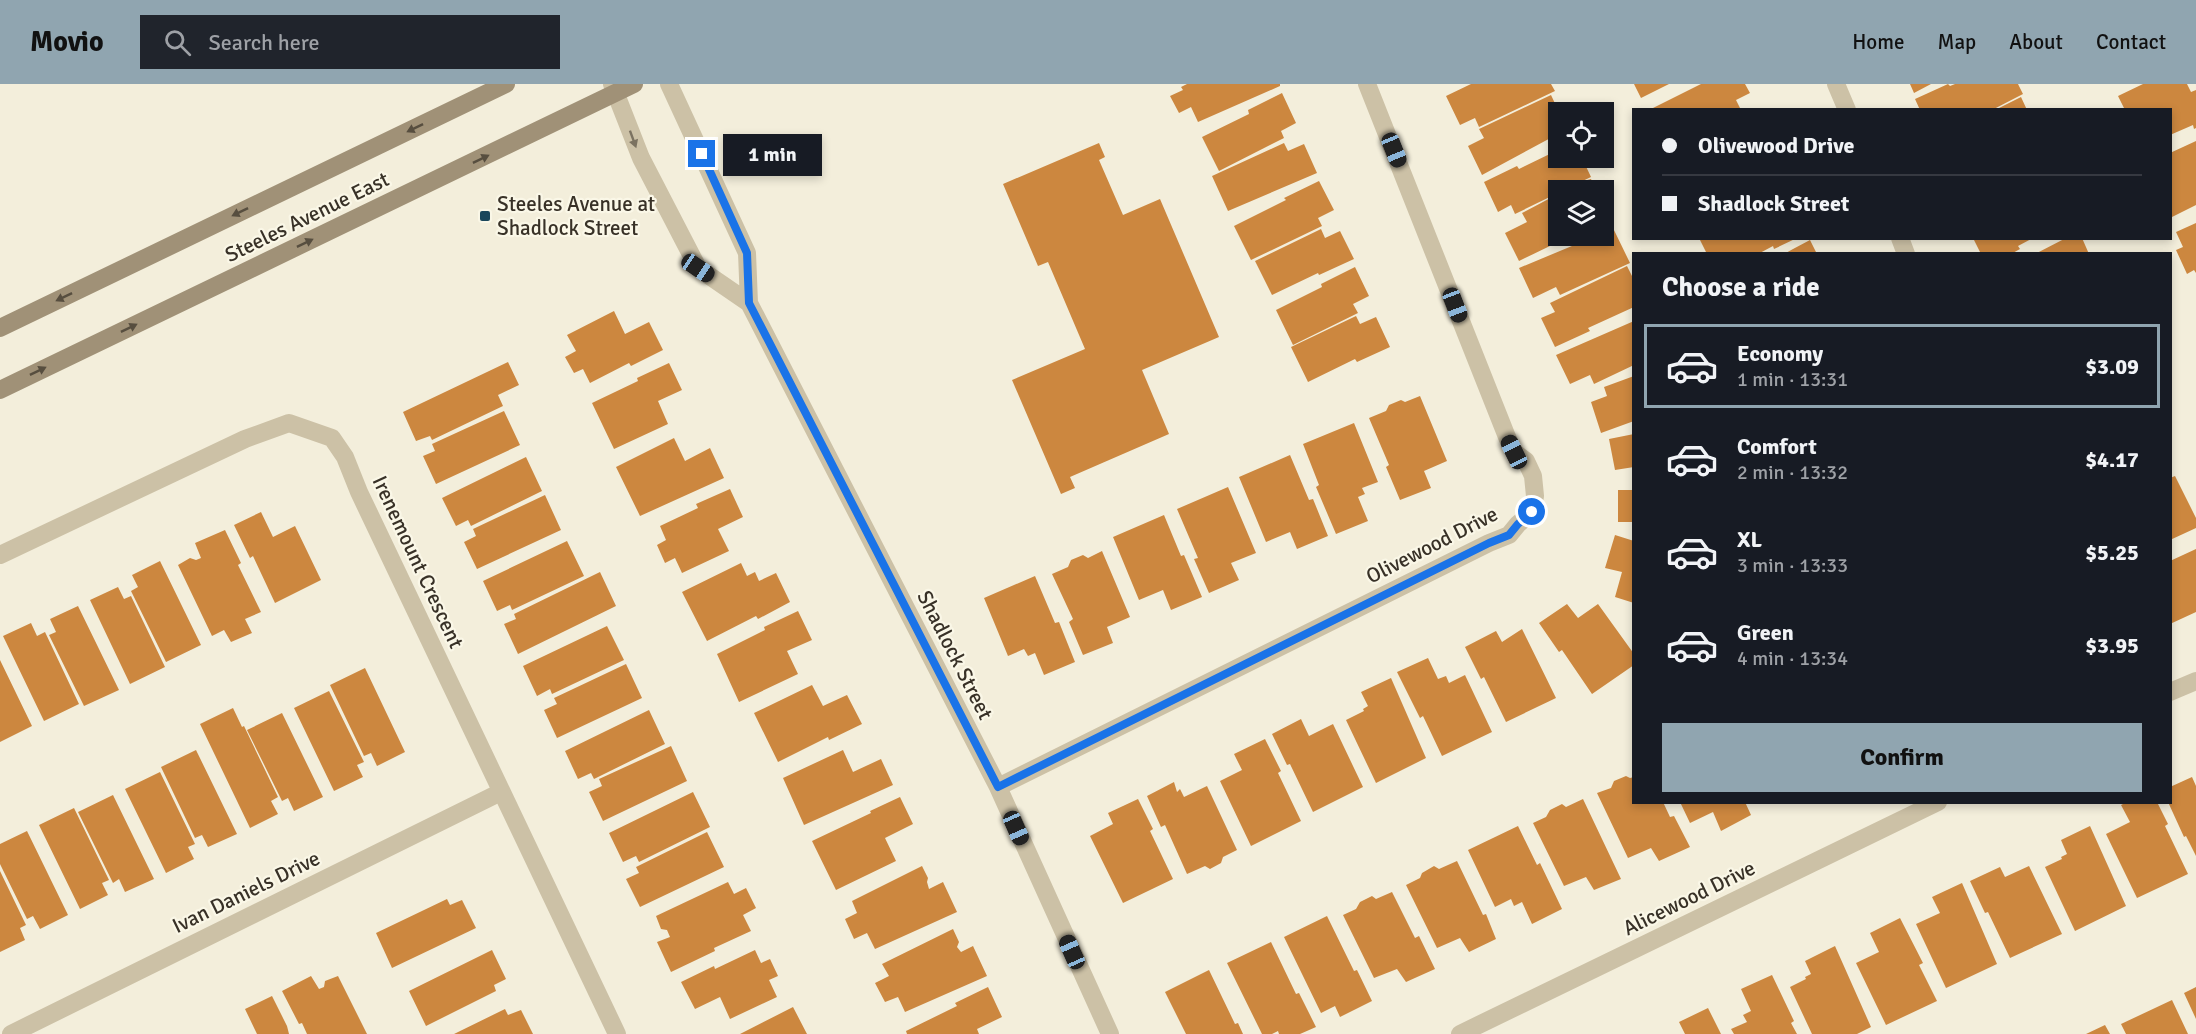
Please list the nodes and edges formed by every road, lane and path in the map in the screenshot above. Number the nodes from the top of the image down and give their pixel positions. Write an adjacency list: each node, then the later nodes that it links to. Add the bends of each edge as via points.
1 (506, 84): 9 (main road, Steeles Avenue East, one-way to 9)
2 (634, 84): 6 (main road, Steeles Avenue East)
3 (669, 84): 8 (street, Shadlock Street, via 747,253)
4 (1367, 84): 14 (street, Olivewood Drive, via 1507,437 1533,476 1532,512 1509,535)
5 (1836, 84): 7 (street)
6 (614, 88): 8 (street, Shadlock Street, one-way to 8, via 641,158 698,268); 10 (main road, Steeles Avenue East, one-way to 6)
7 (1846, 108)
8 (749, 303): 14 (street, Shadlock Street)
9 (0, 328)
10 (0, 390)
11 (0, 555): 15 (street, Irenemount Crescent, via 245,439 289,423 332,438 345,457)
12 (2196, 681): 13 (street)
13 (2172, 691)
14 (998, 787): 19 (street, Shadlock Street)
15 (501, 792): 17 (street, Ivan Daniels Drive); 18 (street, Irenemount Crescent)
16 (1934, 804): 20 (street, Alicewood Drive)
17 (11, 1034)
18 (617, 1034)
19 (1110, 1034)
20 (1460, 1034)

